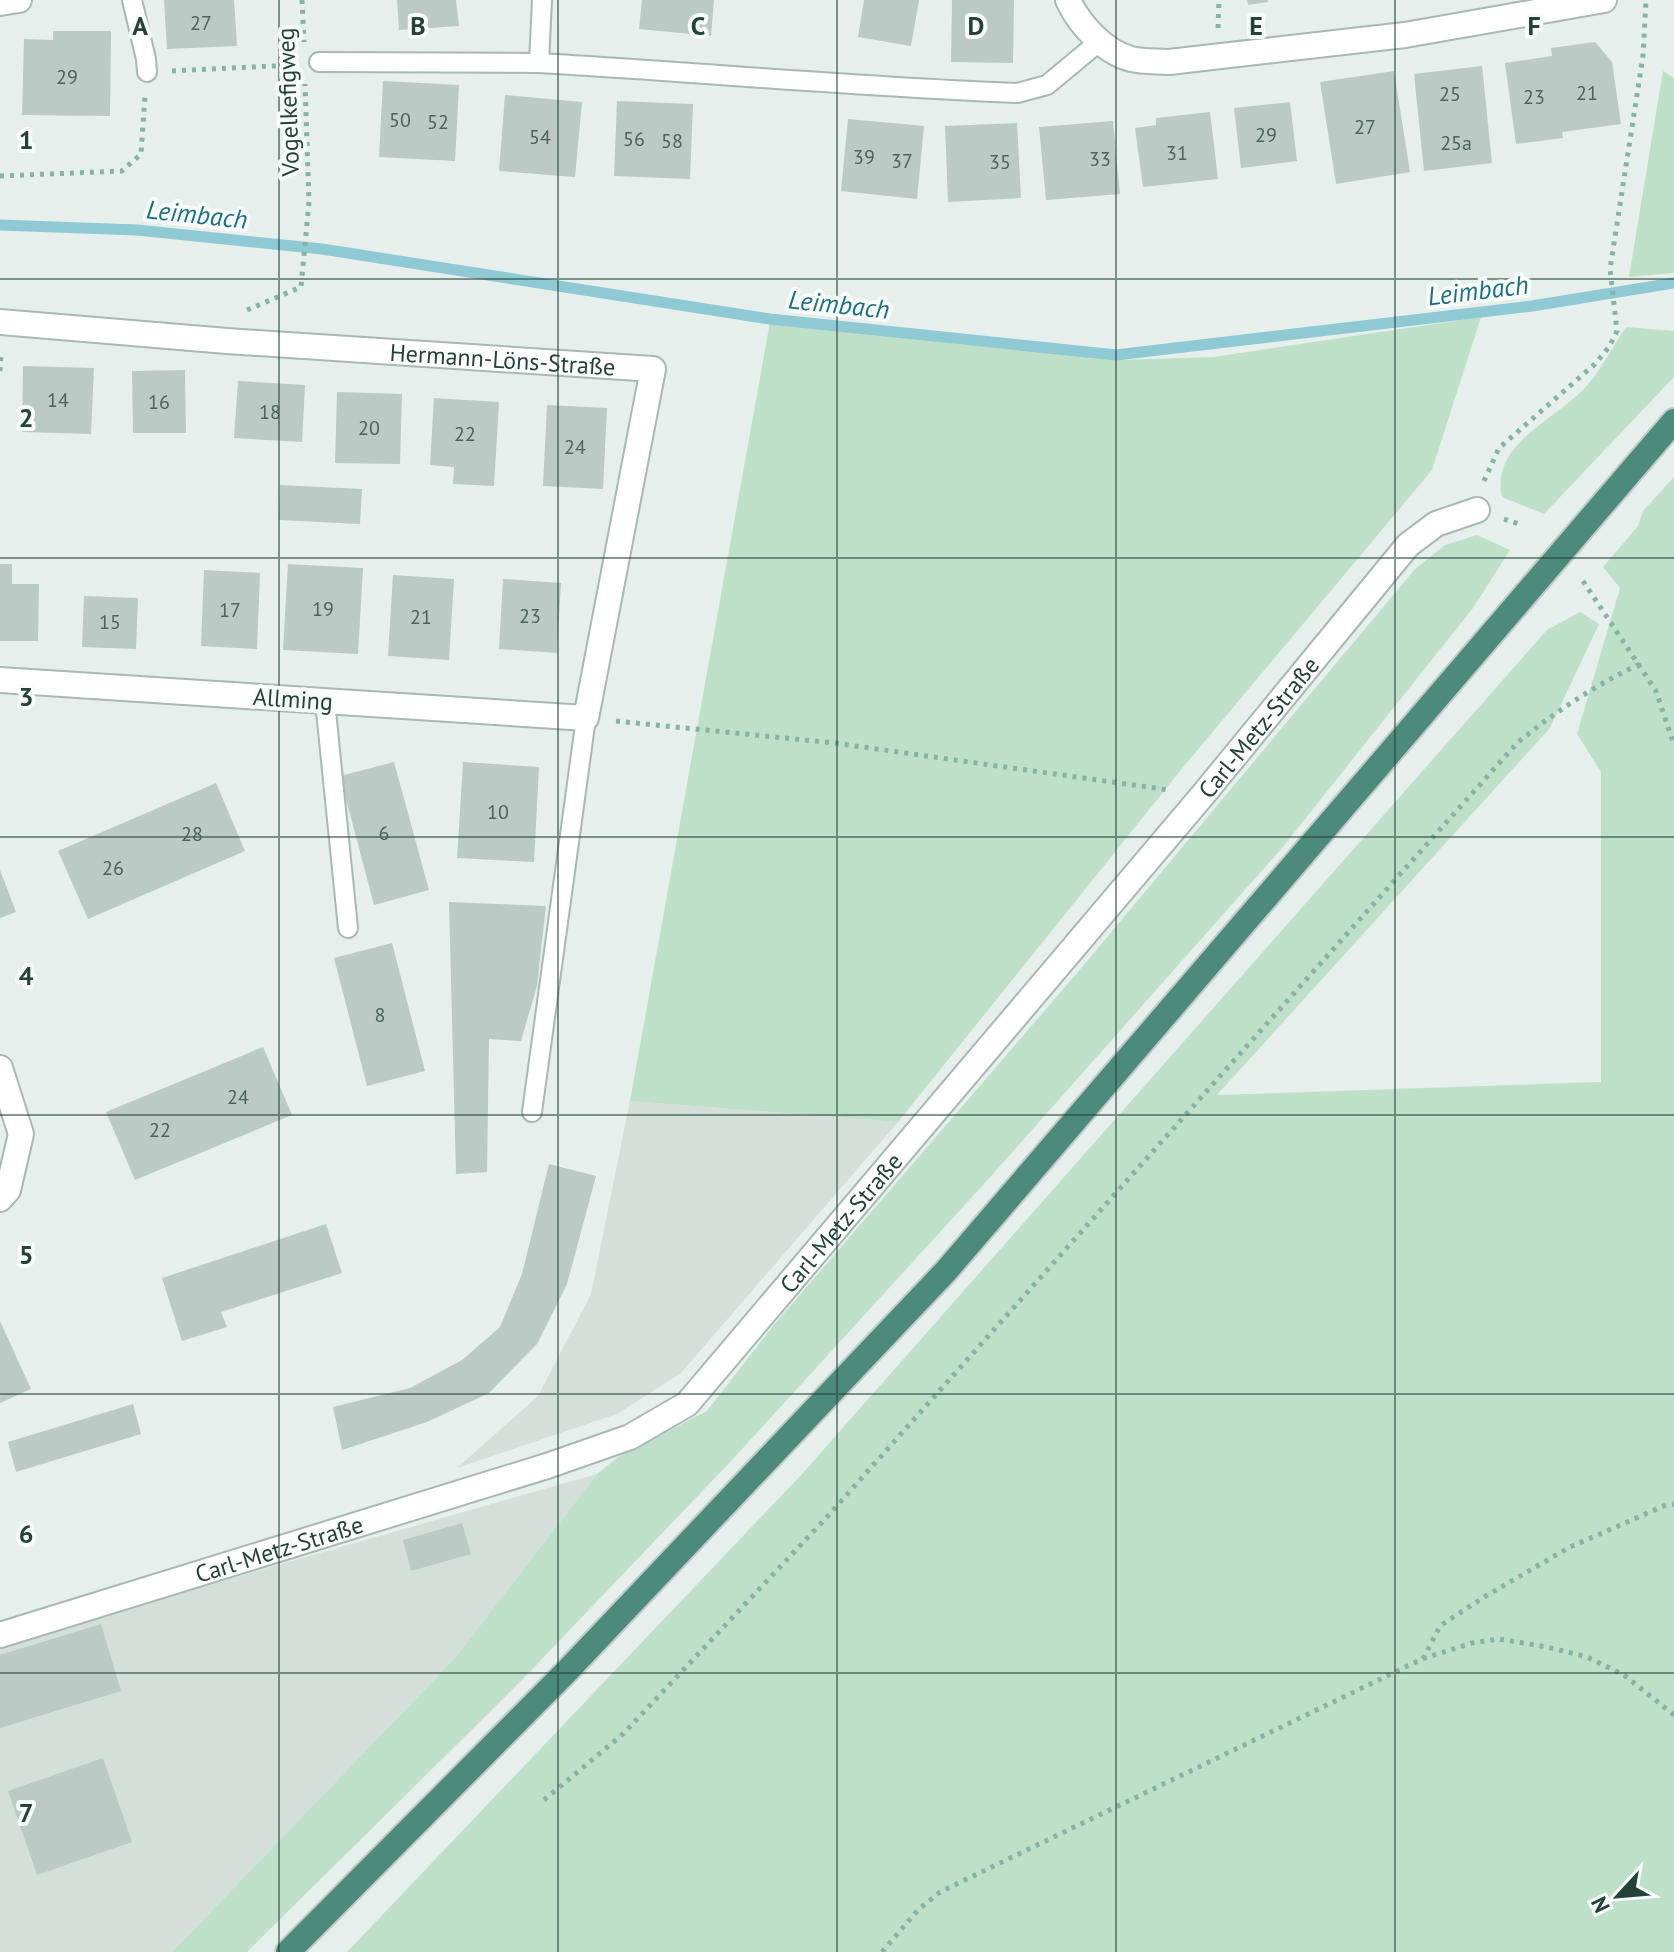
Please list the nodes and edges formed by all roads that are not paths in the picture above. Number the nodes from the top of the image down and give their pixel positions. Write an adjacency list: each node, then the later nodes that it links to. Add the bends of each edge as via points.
1 (19, 0): 6 (street)
2 (132, 0): 10 (lane)
3 (542, 0): 9 (lane)
4 (1068, 0): 7 (street)
5 (1604, 0): 7 (street, via 1405,35 1169,62 1130,58)
6 (0, 3)
7 (1100, 41): 9 (lane, via 1047,85 1017,93)
8 (312, 63): 9 (lane)
9 (539, 63)
10 (147, 72)
11 (0, 322): 16 (street, Hermann-Löns-Straße, via 653,369)
12 (1674, 421): 22 (highway, via 946,1271 568,1670)
13 (1477, 510): 21 (street, Carl-Metz-Straße, via 1436,524 1408,545 687,1404 630,1437 547,1466)
14 (0, 680): 15 (street, Allming)
15 (325, 701): 16 (street, Allming); 17 (lane)
16 (586, 718): 19 (lane)
17 (348, 928)
18 (0, 1068): 20 (street, via 21,1134 8,1190)
19 (532, 1112)
20 (0, 1199)
21 (0, 1635)
22 (288, 1952)

